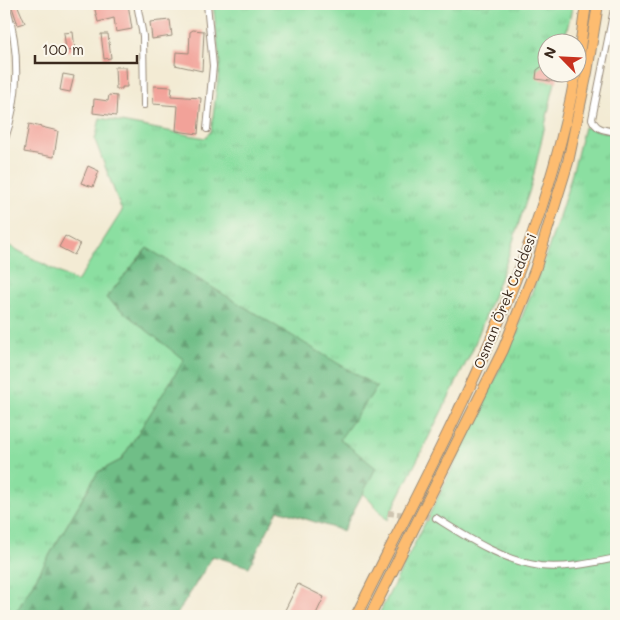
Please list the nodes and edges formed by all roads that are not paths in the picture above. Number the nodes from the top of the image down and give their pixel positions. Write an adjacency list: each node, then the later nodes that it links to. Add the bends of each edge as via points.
1 (6, 4): 12 (street, via 14,35 17,73 14,107)
2 (137, 4): 9 (street, via 143,36)
3 (207, 4): 10 (street, via 213,66)
4 (586, 4): 7 (main road)
5 (598, 4): 16 (main road, Osman Örek Caddesi, via 588,72 568,162 535,270 503,350)
6 (615, 4): 11 (street, via 592,119 599,128)
7 (582, 32)
8 (574, 82): 15 (main road, Osman Örek Caddesi, via 545,202 502,317)
9 (144, 105)
10 (208, 129)
11 (616, 132)
12 (4, 142)
13 (436, 518): 14 (street, via 498,555 540,566 583,565)
14 (616, 558)
15 (356, 616)
16 (370, 616)

